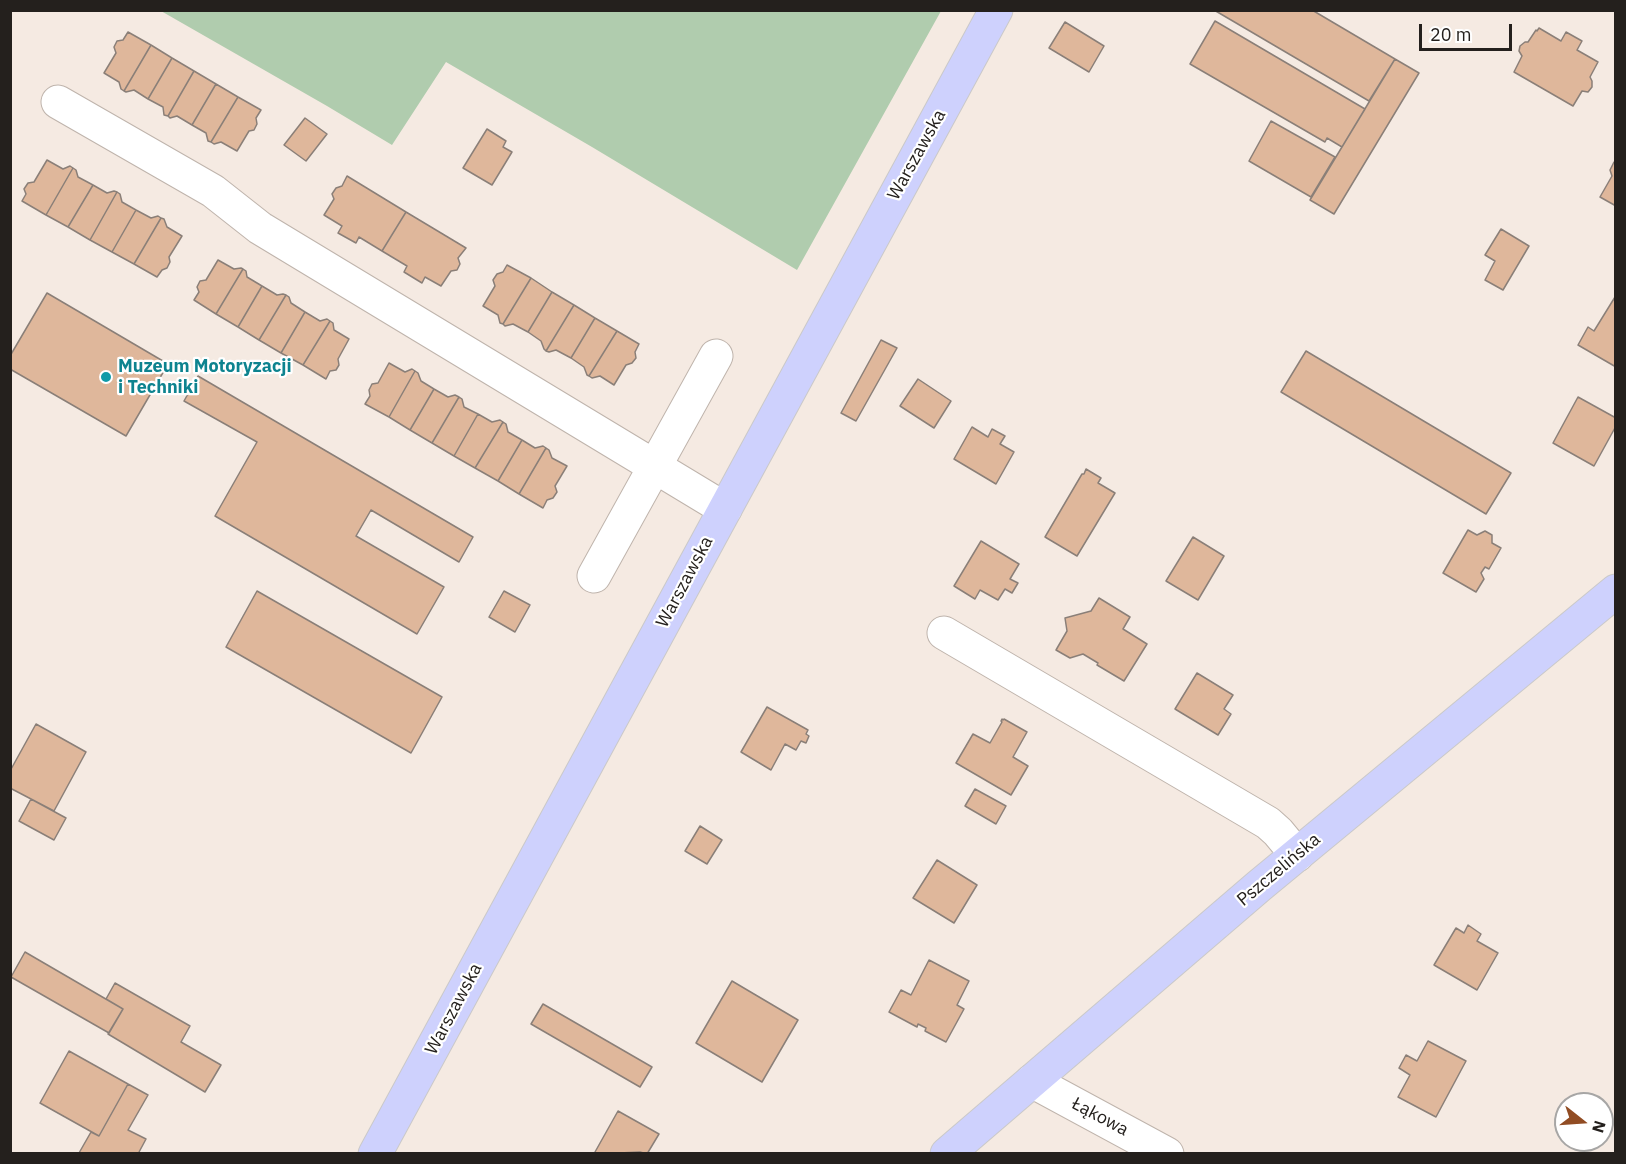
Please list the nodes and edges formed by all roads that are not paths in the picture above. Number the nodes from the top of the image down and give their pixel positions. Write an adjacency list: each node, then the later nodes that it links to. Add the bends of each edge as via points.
1 (996, 10): 5 (main road, Warszawska)
2 (58, 102): 4 (street, via 213,191 260,228)
3 (716, 356): 4 (street)
4 (655, 466): 5 (street); 6 (street)
5 (725, 509): 11 (main road, Warszawska)
6 (594, 576)
7 (1616, 591): 9 (main road, Pszczelińska)
8 (945, 633): 9 (street, via 1268,823)
9 (1297, 855): 10 (main road, Pszczelińska)
10 (1032, 1081): 12 (main road, Pszczelińska); 13 (street, Łąkowa)
11 (375, 1154)
12 (947, 1154)
13 (1167, 1154)

